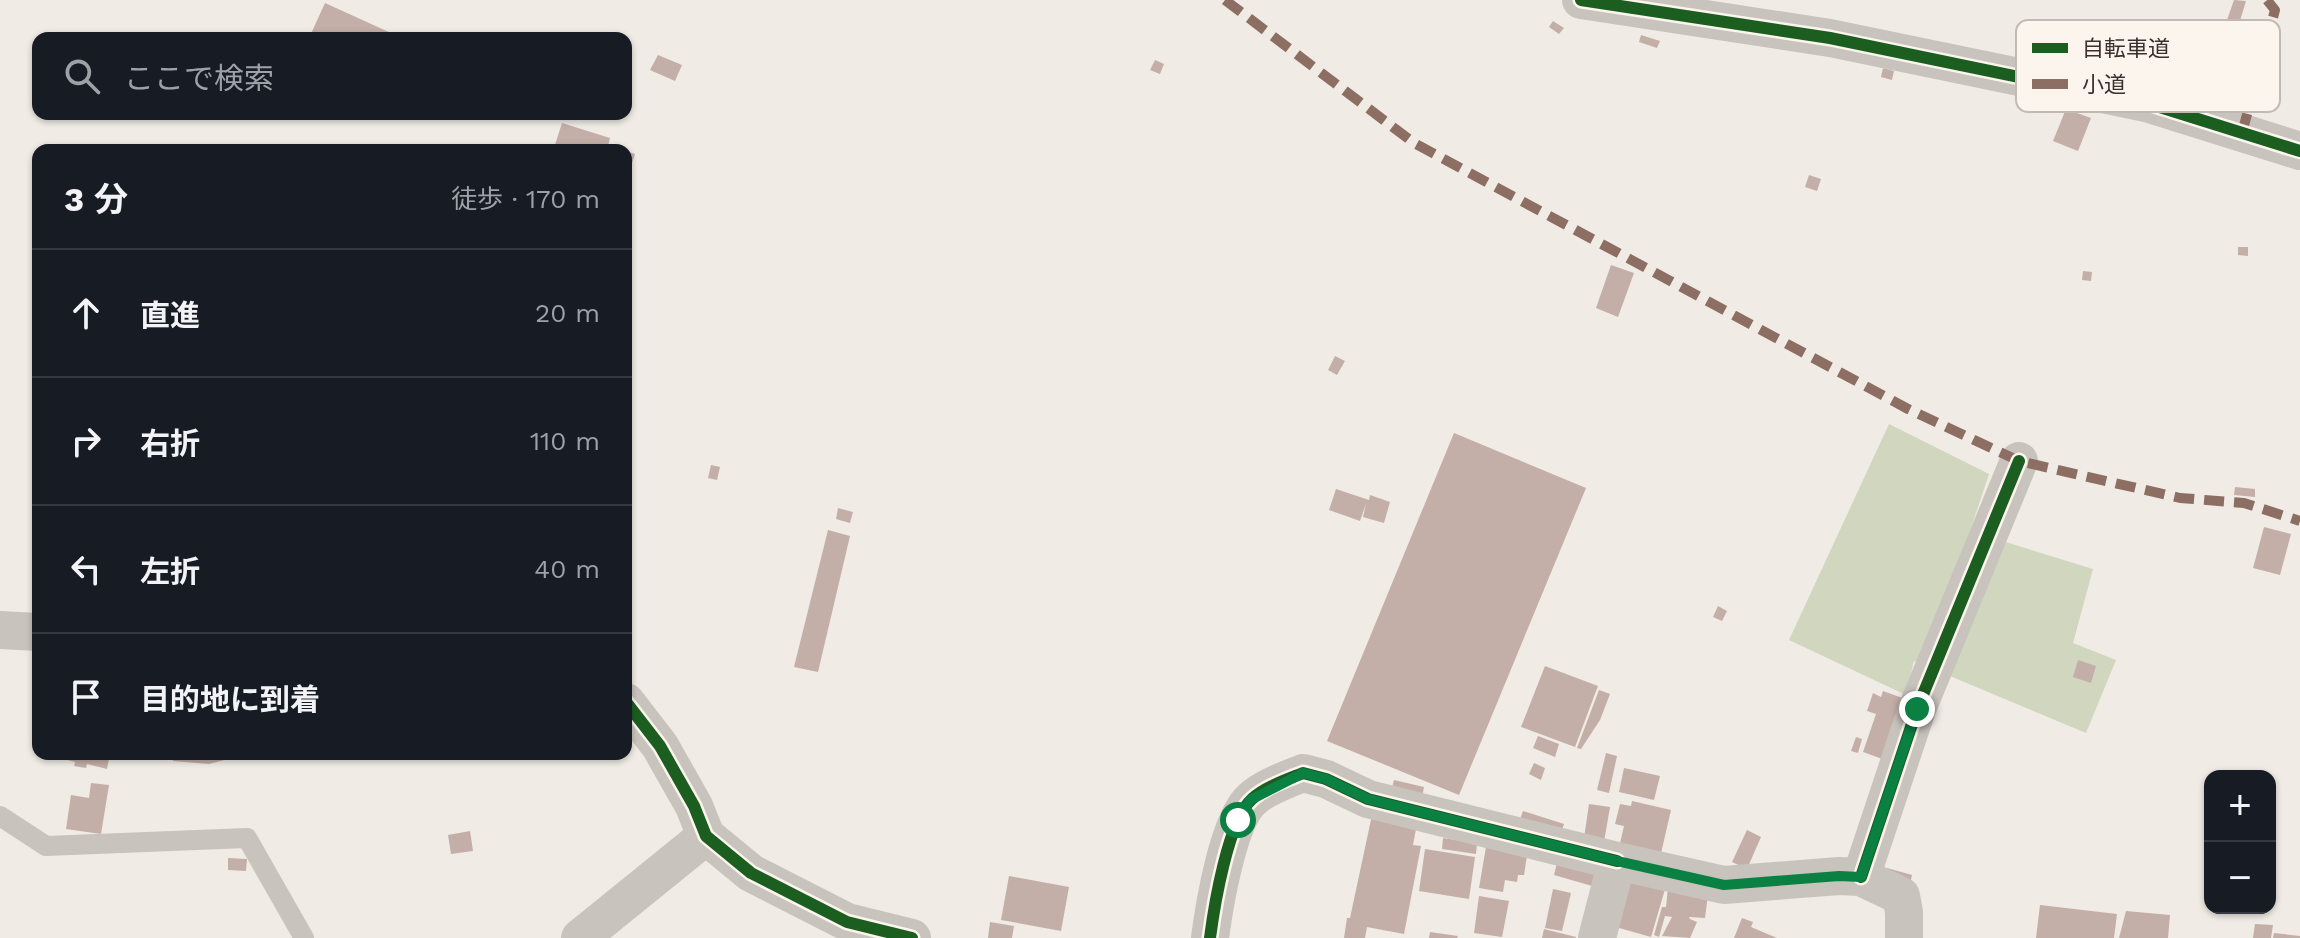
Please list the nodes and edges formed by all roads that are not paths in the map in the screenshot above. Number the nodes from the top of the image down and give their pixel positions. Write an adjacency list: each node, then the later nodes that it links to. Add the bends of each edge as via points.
1 (1581, 0): 2 (street, via 1830,38)
2 (2016, 76)
3 (2174, 112): 4 (street)
4 (2300, 151)
5 (2019, 461): 12 (street, via 1917,709)
6 (0, 630): 7 (street)
7 (32, 632)
8 (632, 710): 10 (street, via 660,746)
9 (0, 816): 13 (lane, via 46,846 247,838)
10 (706, 836): 14 (street); 15 (street, via 751,873 847,922)
11 (1617, 861): 12 (street, via 1724,885); 16 (street, via 1368,799 1303,773 1250,800 1238,820); 17 (street)
12 (1861, 877): 18 (street, via 1901,896)
13 (304, 938)
14 (580, 938)
15 (912, 938)
16 (1210, 938)
17 (1597, 938)
18 (1904, 938)

